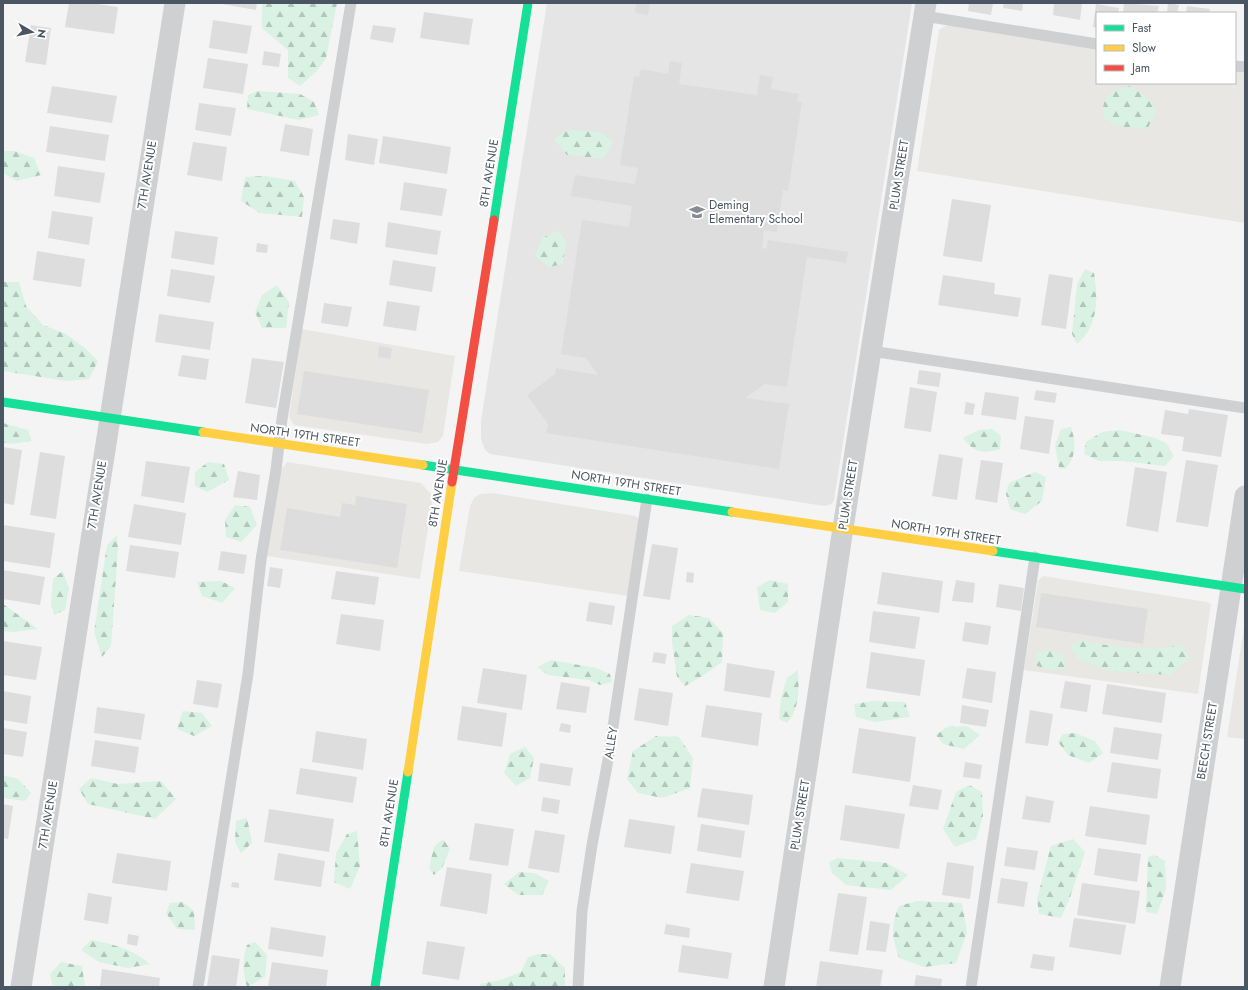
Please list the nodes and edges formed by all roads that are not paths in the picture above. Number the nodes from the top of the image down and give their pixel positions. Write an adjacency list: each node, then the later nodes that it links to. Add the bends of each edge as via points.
1 (175, 3): 9 (street, 7TH AVENUE)
2 (351, 3): 10 (lane)
3 (528, 3): 11 (street, 8TH AVENUE)
4 (925, 10): 5 (lane); 6 (street, PLUM STREET)
5 (1096, 44)
6 (870, 351): 8 (lane); 14 (street, PLUM STREET)
7 (3, 402): 9 (street, NORTH 19TH STREET)
8 (1245, 408)
9 (109, 418): 10 (street, NORTH 19TH STREET); 17 (street, 7TH AVENUE)
10 (279, 443): 11 (street, NORTH 19TH STREET); 18 (lane, via 261,560 248,674)
11 (454, 469): 13 (street, NORTH 19TH STREET); 19 (street, 8TH AVENUE)
12 (1245, 496): 16 (street, BEECH STREET)
13 (647, 499): 14 (street, NORTH 19TH STREET); 20 (lane, ALLEY, via 608,760 582,911)
14 (843, 528): 15 (street, NORTH 19TH STREET); 21 (street, PLUM STREET)
15 (1035, 557): 16 (street, NORTH 19TH STREET); 22 (lane)
16 (1238, 588): 23 (street, BEECH STREET)
17 (21, 987)
18 (198, 987)
19 (375, 987)
20 (578, 987)
21 (774, 987)
22 (971, 987)
23 (1170, 987)

